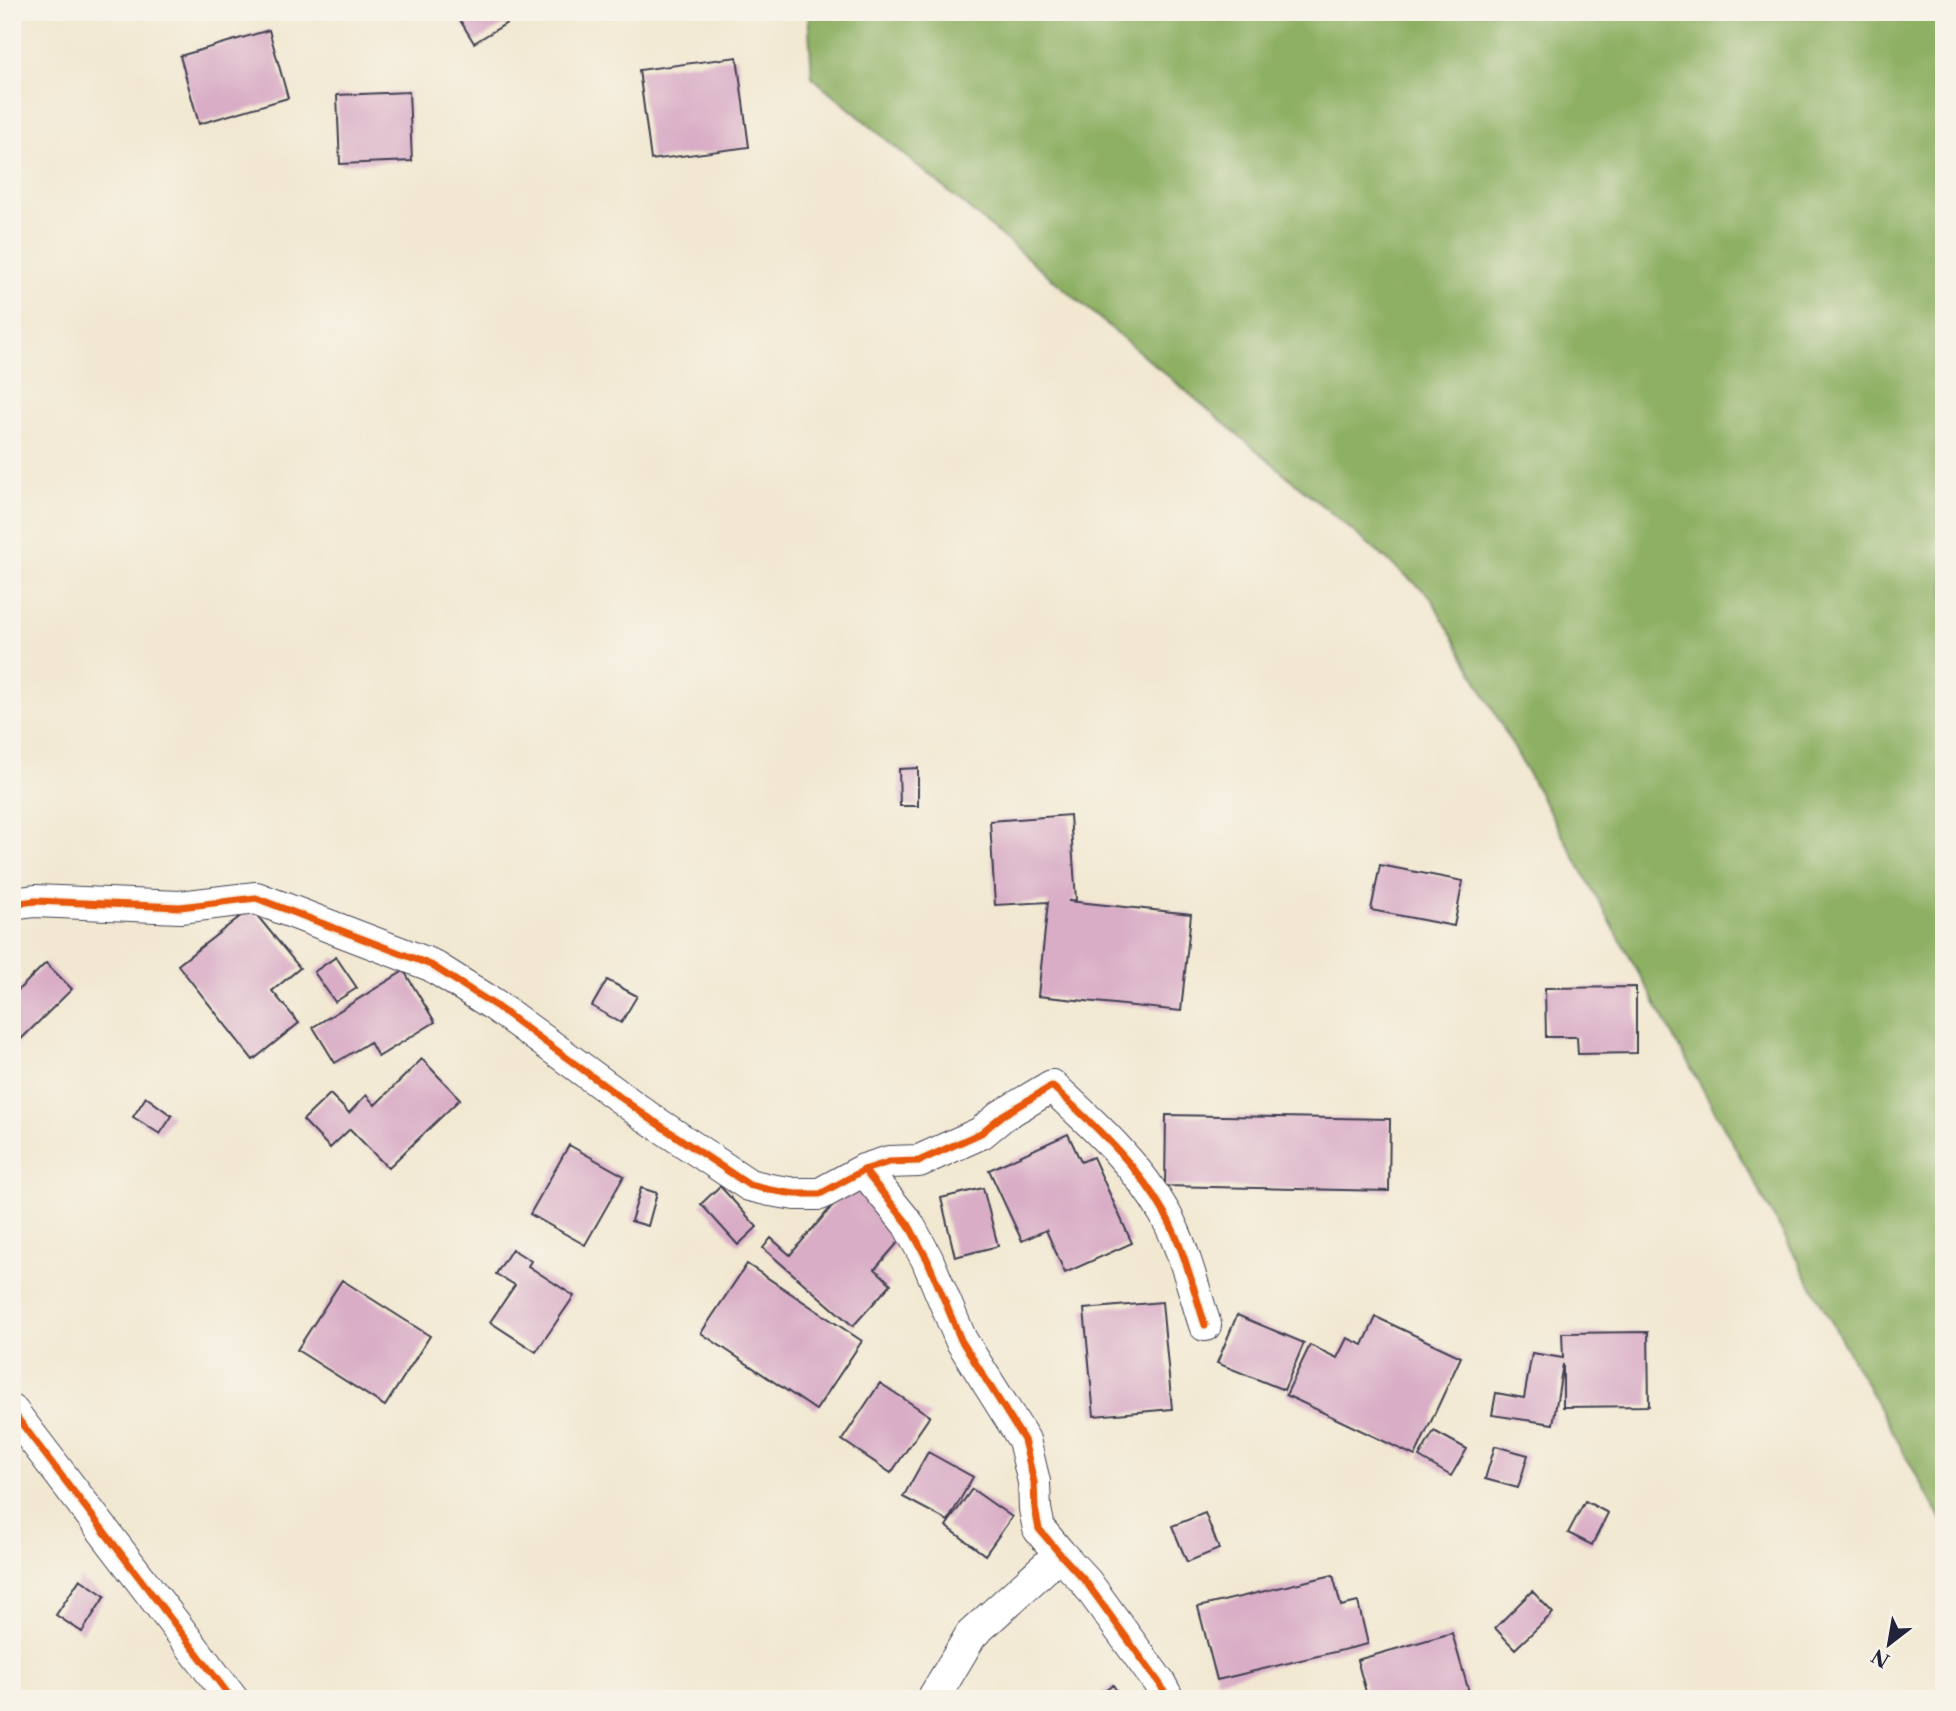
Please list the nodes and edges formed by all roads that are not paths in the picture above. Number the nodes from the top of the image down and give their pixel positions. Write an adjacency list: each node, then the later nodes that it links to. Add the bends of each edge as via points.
1 (12, 904): 2 (street, via 180,907 256,898 431,965 749,1185 820,1194)
2 (864, 1170): 3 (street, via 890,1162 919,1161 981,1133 1052,1086 1137,1170 1166,1215); 5 (street, via 908,1224 961,1340 1024,1440 1039,1528)
3 (1205, 1325)
4 (12, 1410): 6 (street)
5 (1060, 1554): 7 (street, via 971,1635); 8 (street, via 1086,1582)
6 (232, 1699)
7 (933, 1699)
8 (1168, 1699)

